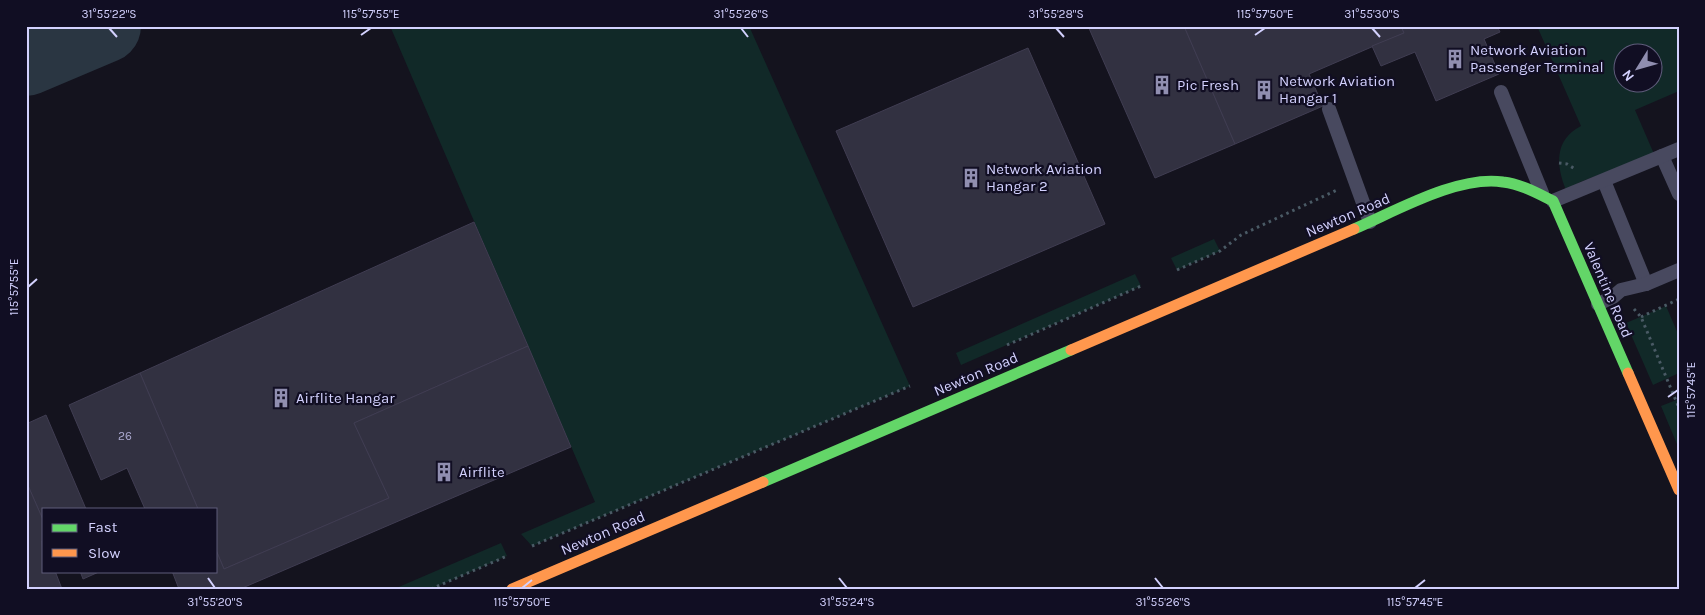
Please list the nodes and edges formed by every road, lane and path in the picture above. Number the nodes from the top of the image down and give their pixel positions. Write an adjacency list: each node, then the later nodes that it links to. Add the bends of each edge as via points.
1 (1500, 92): 8 (lane)
2 (1329, 109): 5 (lane)
3 (1679, 149): 4 (lane)
4 (1662, 156): 6 (lane); 7 (lane)
5 (1355, 181): 9 (lane); 10 (path, via 1241,235 1220,251)
6 (1604, 181): 8 (lane); 12 (lane)
7 (1679, 194)
8 (1548, 198): 9 (street, Newton Road, via 1518,184 1492,179 1471,181); 15 (street, Valentine Road)
9 (1370, 222): 23 (street, Newton Road)
10 (1177, 270)
11 (1679, 270): 12 (lane)
12 (1646, 284): 15 (lane, via 1621,290)
13 (1141, 286): 17 (path)
14 (1679, 299): 16 (path)
15 (1598, 304): 19 (street, Valentine Road)
16 (1641, 317)
17 (1005, 345)
18 (910, 386): 20 (path)
19 (1679, 490)
20 (532, 546)
21 (507, 556): 22 (path)
22 (431, 589)
23 (512, 589)

